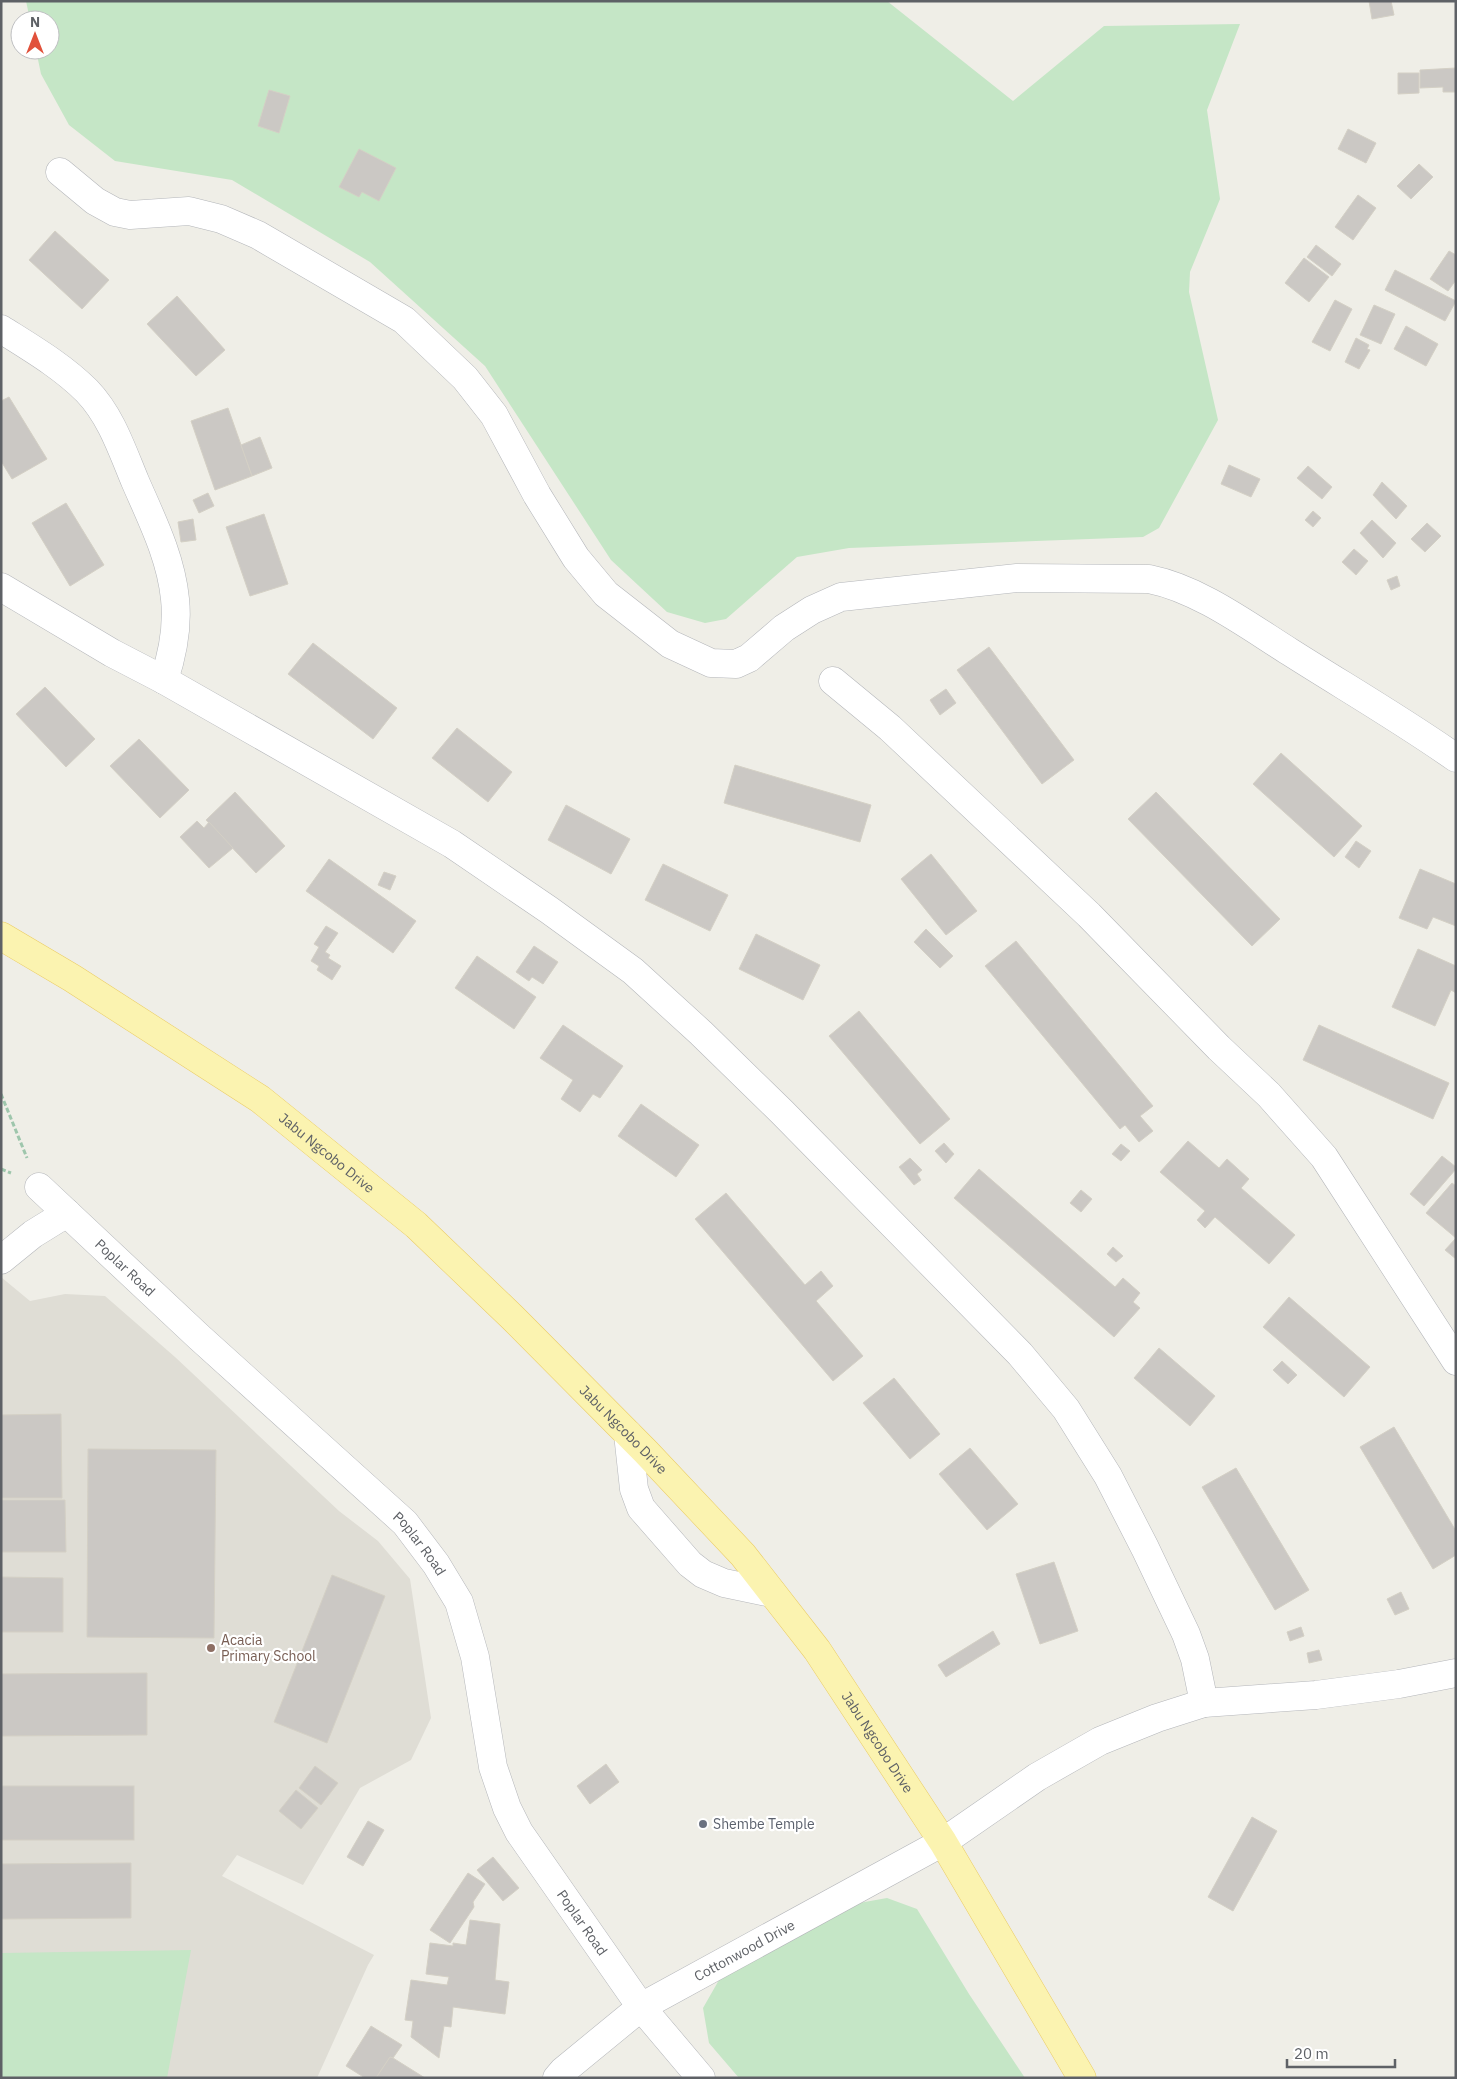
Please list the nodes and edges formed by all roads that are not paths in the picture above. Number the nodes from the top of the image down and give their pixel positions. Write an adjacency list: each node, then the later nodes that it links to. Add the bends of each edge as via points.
1 (60, 172): 6 (street, via 95,201 115,212 130,215 189,210 221,219 258,235 404,320 465,378 494,416 576,558 606,594 670,644 711,662 736,664 750,658 784,628 840,597 1017,578 1149,579 1167,582 1230,616)
2 (1, 329): 4 (street, via 56,364 88,392 110,423 170,570 176,636)
3 (1, 587): 4 (street)
4 (164, 680): 15 (street, via 452,844 549,910 632,971 782,1112 1020,1354 1066,1409 1108,1476 1186,1634)
5 (833, 681): 11 (street, via 890,728 1090,916 1269,1095 1324,1157)
6 (1456, 758)
7 (1, 936): 12 (main road, Jabu Ngcobo Drive, via 260,1099 416,1225)
8 (39, 1187): 9 (street, Poplar Road)
9 (67, 1213): 10 (street, via 33,1234); 17 (street, Poplar Road, via 405,1523 436,1564 459,1602 475,1657 493,1767 507,1808 519,1832)
10 (1, 1260)
11 (1456, 1361)
12 (628, 1434): 13 (main road, Jabu Ngcobo Drive, via 743,1555); 13 (street, via 634,1489 641,1508 690,1564 724,1583)
13 (772, 1593): 16 (main road, Jabu Ngcobo Drive, via 817,1650)
14 (1456, 1673): 15 (street, Cottonwood Drive, via 1325,1694)
15 (1204, 1703): 16 (street, Cottonwood Drive, via 1100,1741 1037,1778)
16 (942, 1842): 17 (street, Cottonwood Drive); 18 (main road, Jabu Ngcobo Drive)
17 (641, 2007): 19 (street, Cottonwood Drive); 20 (street, Poplar Road)
18 (1077, 2069): 21 (street)
19 (557, 2078)
20 (701, 2078)
21 (1092, 2078)

